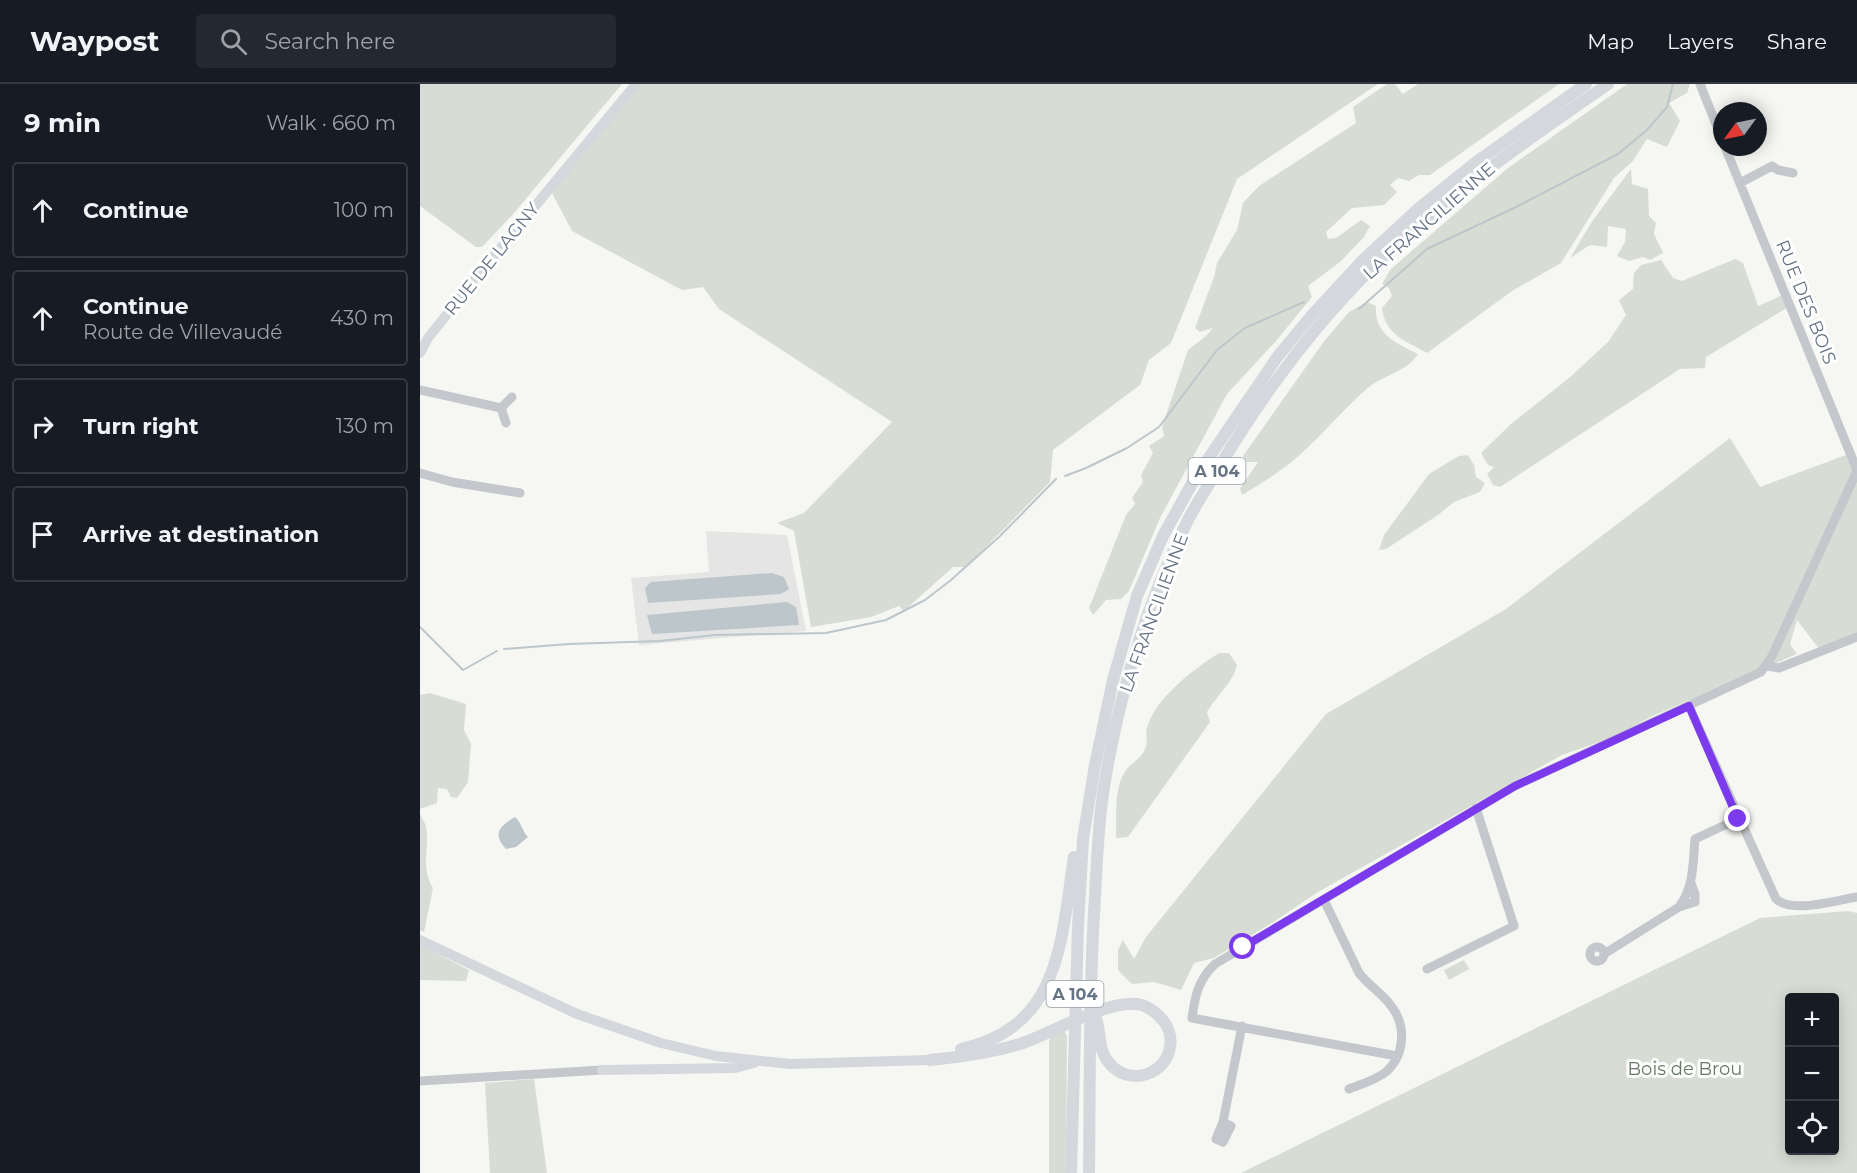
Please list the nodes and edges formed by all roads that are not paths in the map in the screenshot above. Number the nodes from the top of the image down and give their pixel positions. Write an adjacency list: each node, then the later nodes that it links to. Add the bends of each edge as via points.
1 (636, 84): 9 (main road, RUE DE LAGNY, via 428,338)
2 (1586, 84): 21 (highway, LA FRANCILIENNE / A 104, via 1475,163 1382,242 1306,322 1239,411 1163,536 1137,596 1102,726)
3 (1608, 84): 30 (highway, LA FRANCILIENNE / A 104, via 1483,173 1370,270 1287,364 1189,518 1142,636 1113,739 1097,852)
4 (1700, 84): 5 (street)
5 (1713, 116)
6 (1729, 156): 8 (street, RUE DES BOIS)
7 (1793, 173): 8 (street, via 1773,166)
8 (1740, 183): 14 (street, RUE DES BOIS)
9 (420, 353)
10 (420, 390): 12 (street)
11 (513, 397): 12 (street)
12 (501, 408): 13 (street)
13 (506, 423)
14 (1857, 470): 18 (street)
15 (420, 473): 16 (street)
16 (520, 493)
17 (1857, 637): 18 (street, via 1779,668)
18 (1767, 666): 19 (street, via 1753,677)
19 (1689, 706): 20 (street); 22 (street)
20 (1476, 808): 24 (street); 29 (street, via 1514,926)
21 (1087, 815): 33 (highway, via 1079,825 1062,937 1039,998 1024,1019 1001,1036); 40 (highway, LA FRANCILIENNE / A 104, via 1079,892)
22 (1738, 819): 23 (street, via 1780,902 1799,907); 27 (street, via 1695,839 1691,883 1695,902 1679,907)
23 (1857, 897)
24 (1324, 900): 31 (street, via 1215,964 1200,982 1192,1018); 34 (street, via 1359,973 1398,1016 1402,1036)
25 (420, 934): 28 (main road)
26 (420, 940): 28 (main road)
27 (1604, 954)
28 (456, 956): 32 (main road, via 577,1014)
29 (1427, 969)
30 (1089, 1005): 33 (highway, via 1097,1019 1101,1049 1116,1070 1142,1076 1165,1061 1170,1048 1166,1024 1155,1012 1123,1004 1110,1008 1060,1027 1004,1049); 41 (highway, LA FRANCILIENNE / A 104)
31 (1242, 1026): 34 (street); 39 (street)
32 (688, 1049): 33 (main road, via 792,1058); 35 (main road)
33 (930, 1056): 35 (main road, via 790,1064)
34 (1397, 1056): 38 (street, via 1387,1071)
35 (756, 1061): 36 (main road, via 735,1068)
36 (602, 1070): 37 (street)
37 (420, 1081)
38 (1349, 1089)
39 (1223, 1122)
40 (1071, 1173)
41 (1089, 1173)

